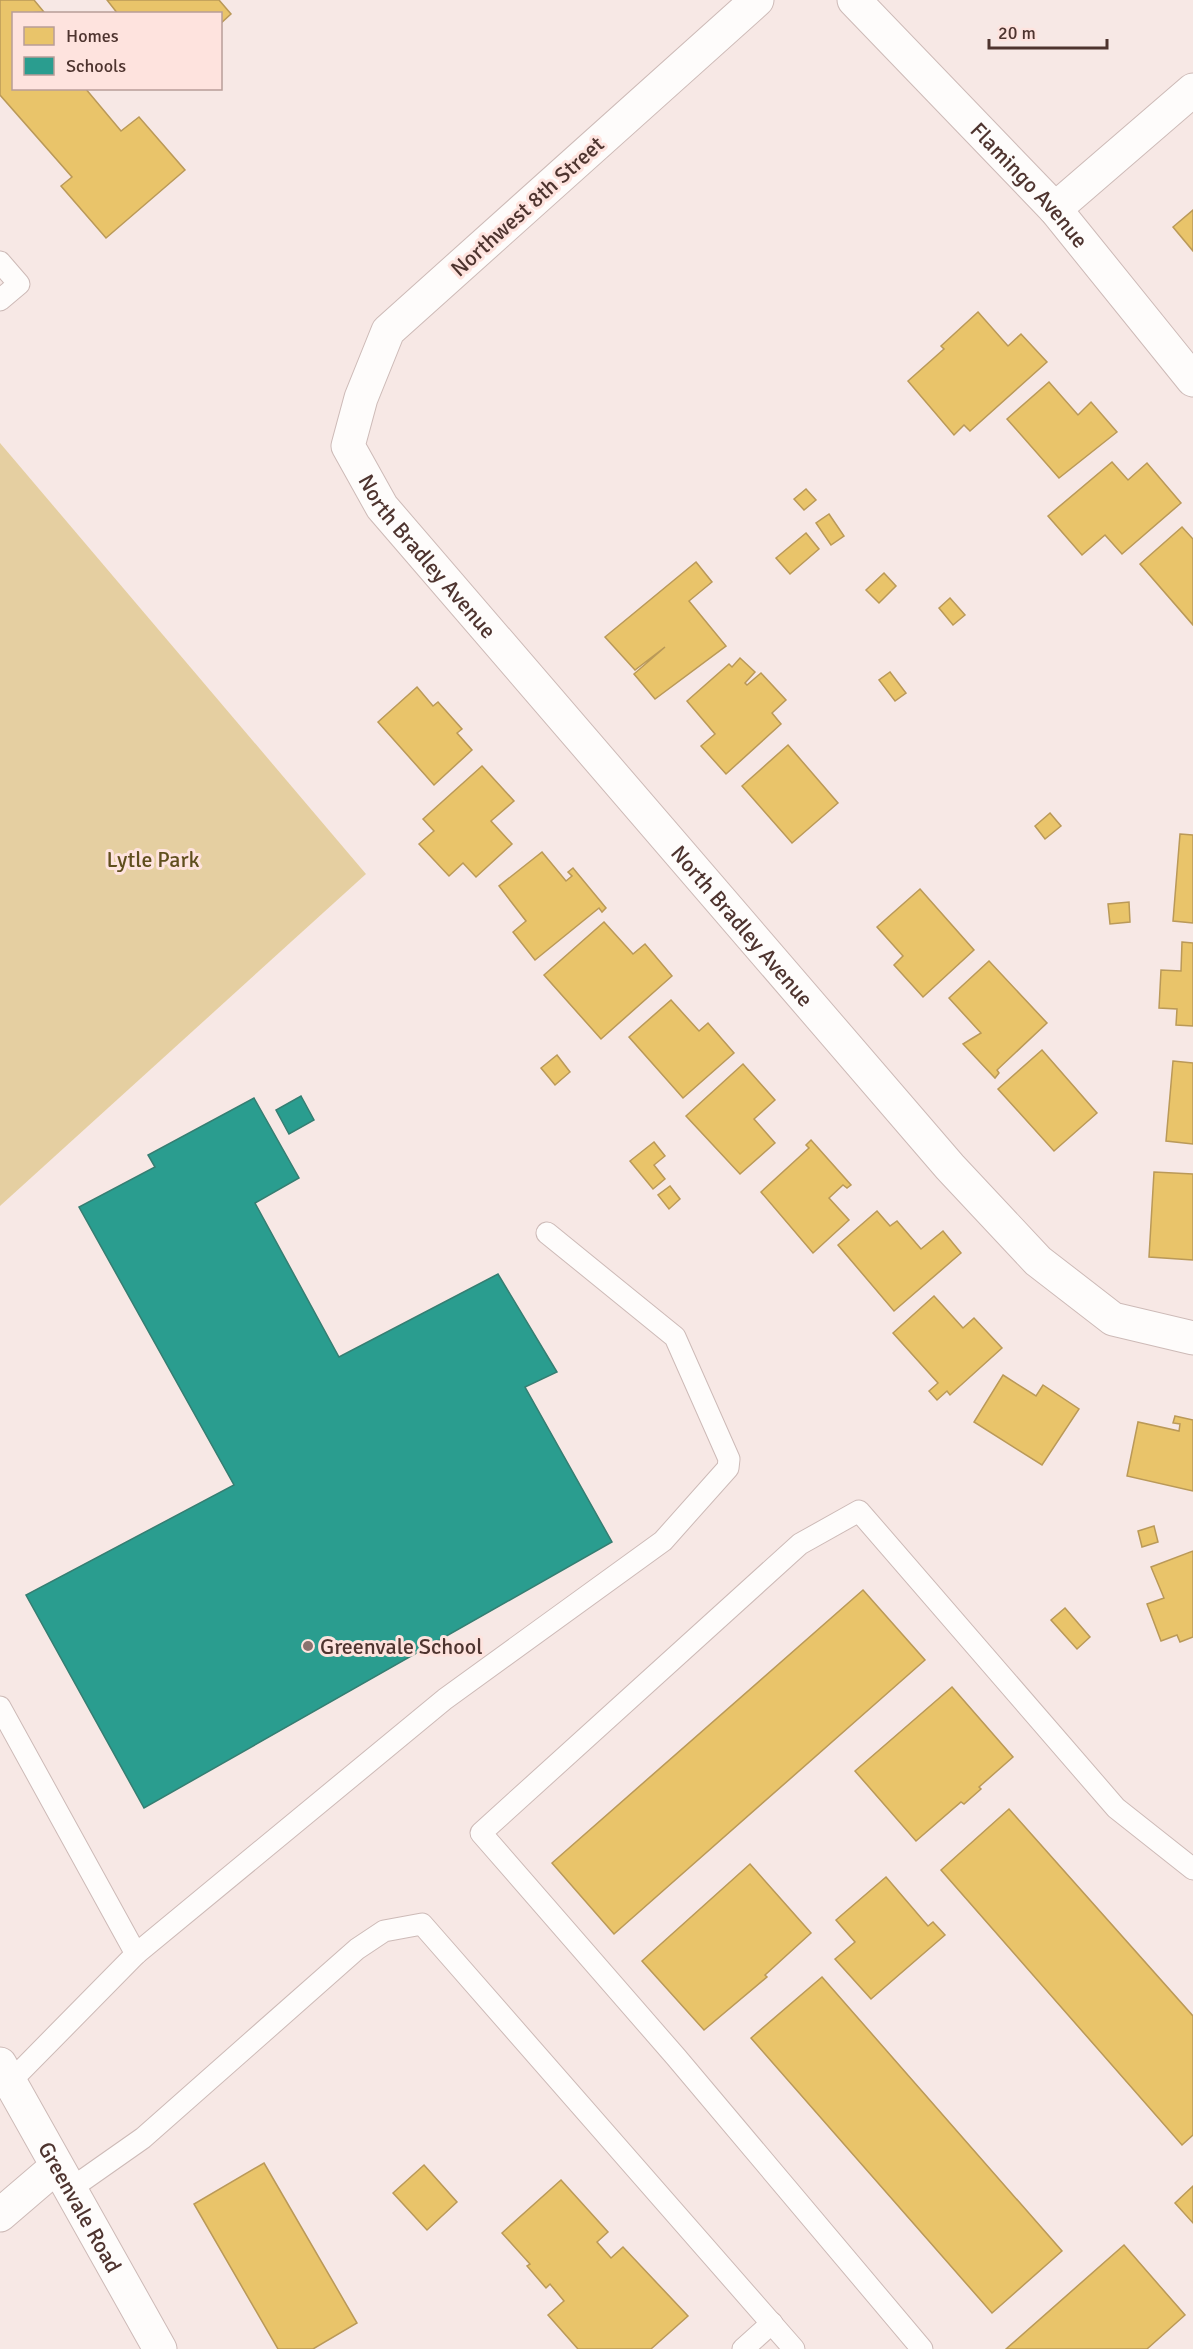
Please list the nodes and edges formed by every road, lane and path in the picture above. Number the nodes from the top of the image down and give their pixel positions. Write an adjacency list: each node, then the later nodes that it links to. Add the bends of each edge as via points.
1 (757, 0): 8 (street, Northwest 8th Street, via 388,331 361,398)
2 (854, 0): 4 (street, Flamingo Avenue)
3 (1193, 90): 4 (street)
4 (1055, 209): 7 (street, Flamingo Avenue)
5 (0, 262): 6 (lane, via 19,284)
6 (0, 300)
7 (1193, 380)
8 (348, 446): 10 (street, North Bradley Avenue, via 382,507 950,1167 1038,1261 1113,1319)
9 (547, 1233): 13 (lane, via 675,1337 729,1459 729,1468 663,1541 445,1699)
10 (1193, 1338)
11 (0, 1707): 13 (lane)
12 (1193, 1869): 21 (lane, via 1116,1808 859,1510 800,1544 481,1833)
13 (136, 1954): 14 (lane)
14 (5, 2073): 15 (street, Greenvale Road)
15 (63, 2178): 16 (street); 17 (lane, via 143,2138 357,1949 384,1931 422,1924); 18 (street, Greenvale Road)
16 (0, 2215)
17 (772, 2323): 19 (lane); 20 (lane)
18 (160, 2349)
19 (743, 2349)
20 (794, 2349)
21 (922, 2349)

